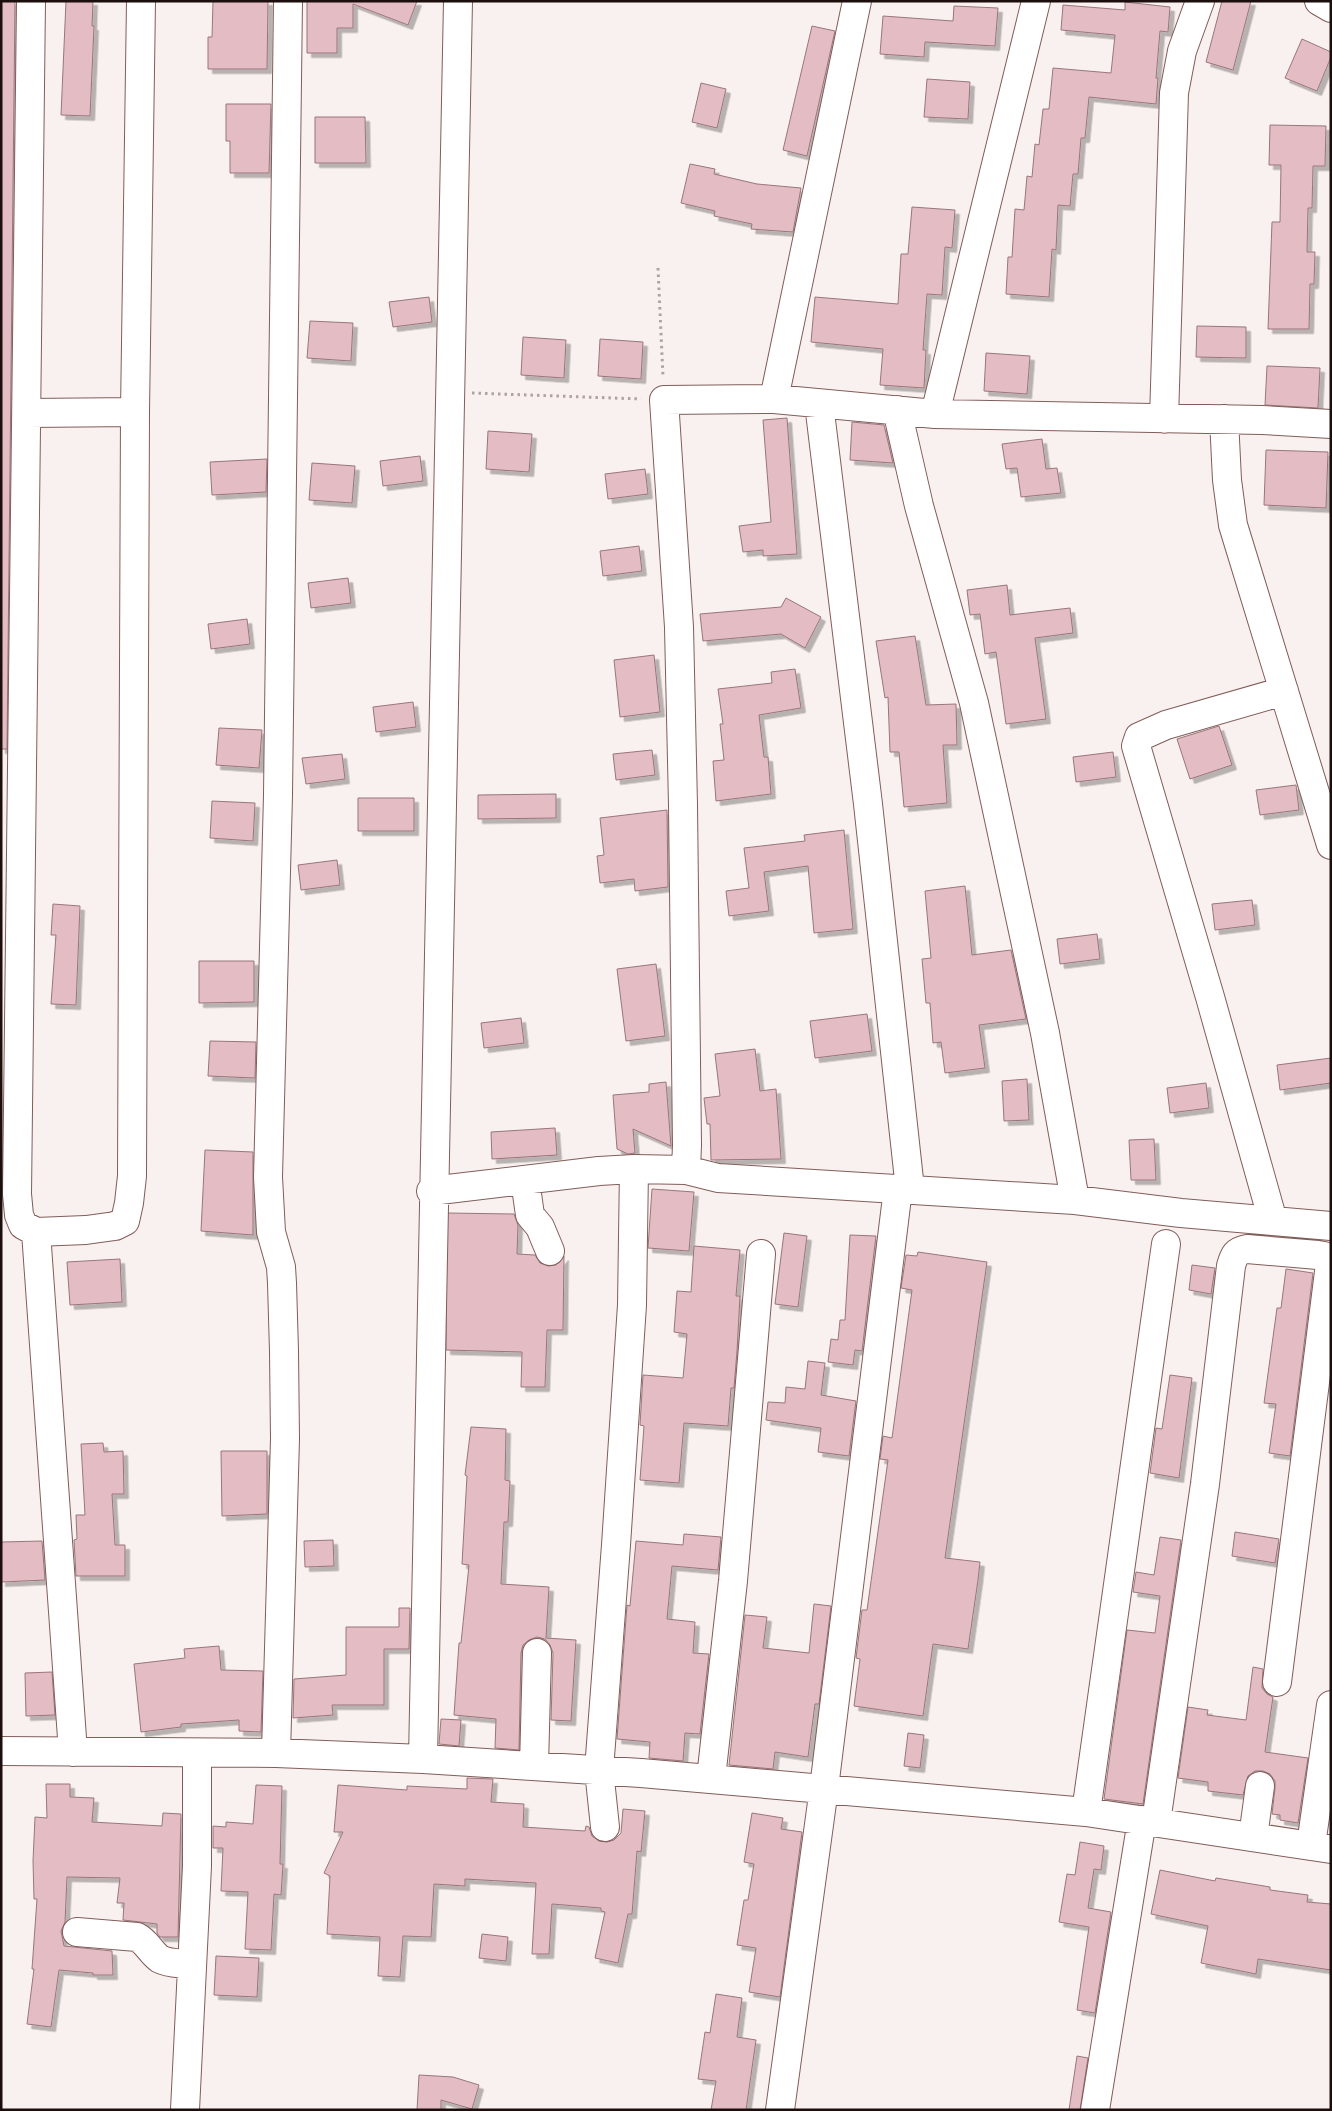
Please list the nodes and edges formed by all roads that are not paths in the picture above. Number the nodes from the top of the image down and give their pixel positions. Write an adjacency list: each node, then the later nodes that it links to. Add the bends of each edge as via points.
1 (31, 1): 14 (street)
2 (141, 1): 13 (street)
3 (288, 1): 39 (street, via 278,795 268,1177 271,1232 281,1267 284,1351 285,1439)
4 (458, 1): 25 (street)
5 (857, 1): 10 (street)
6 (1036, 1): 15 (street)
7 (1200, 1): 16 (street, via 1182,51 1174,93)
8 (1319, 1): 9 (street)
9 (1331, 8)
10 (774, 399): 11 (street); 22 (street, via 664,400 679,627 688,1086)
11 (819, 404): 12 (street); 24 (street, via 868,804)
12 (897, 410): 15 (street); 26 (street, via 914,487 978,721 1045,1033)
13 (135, 412): 14 (street); 29 (street, via 132,1176 129,1203 125,1221 115,1226)
14 (28, 413): 29 (street, via 17,1194 23,1225)
15 (935, 414): 16 (street)
16 (1164, 418): 17 (street)
17 (1224, 419): 18 (street); 19 (street, via 1226,480 1234,525)
18 (1331, 424)
19 (1284, 691): 20 (street); 27 (street, via 1166,726 1139,737 1136,746)
20 (1331, 845)
21 (634, 1169): 22 (street); 23 (street); 42 (street, via 632,1305)
22 (686, 1170): 24 (street, via 718,1178)
23 (525, 1180): 25 (street); 31 (street, via 530,1215 540,1227)
24 (904, 1189): 26 (street); 45 (street)
25 (431, 1191): 40 (street)
26 (1075, 1200): 27 (street)
27 (1273, 1220): 28 (street)
28 (1331, 1226)
29 (36, 1232): 37 (street)
30 (1166, 1244): 46 (street)
31 (550, 1251)
32 (761, 1254): 43 (street, via 734,1571)
33 (537, 1653): 41 (street)
34 (1277, 1682): 47 (street, via 1330,1264 1324,1256 1247,1249 1233,1256 1231,1266 1204,1493)
35 (1331, 1705): 50 (street)
36 (1, 1751): 37 (street)
37 (73, 1752): 38 (street)
38 (197, 1753): 39 (street); 52 (street, via 197,1866)
39 (276, 1753): 40 (street)
40 (423, 1759): 41 (street)
41 (534, 1766): 42 (street)
42 (599, 1770): 43 (street); 48 (street)
43 (711, 1778): 45 (street)
44 (1260, 1786): 49 (street)
45 (824, 1788): 46 (street); 54 (street)
46 (1086, 1812): 47 (street)
47 (1149, 1821): 49 (street); 55 (street)
48 (605, 1827)
49 (1253, 1837): 50 (street)
50 (1321, 1847)
51 (77, 1932): 52 (street, via 137,1937 159,1958)
52 (192, 1965): 53 (street)
53 (185, 2110)
54 (780, 2110)
55 (1094, 2110)

